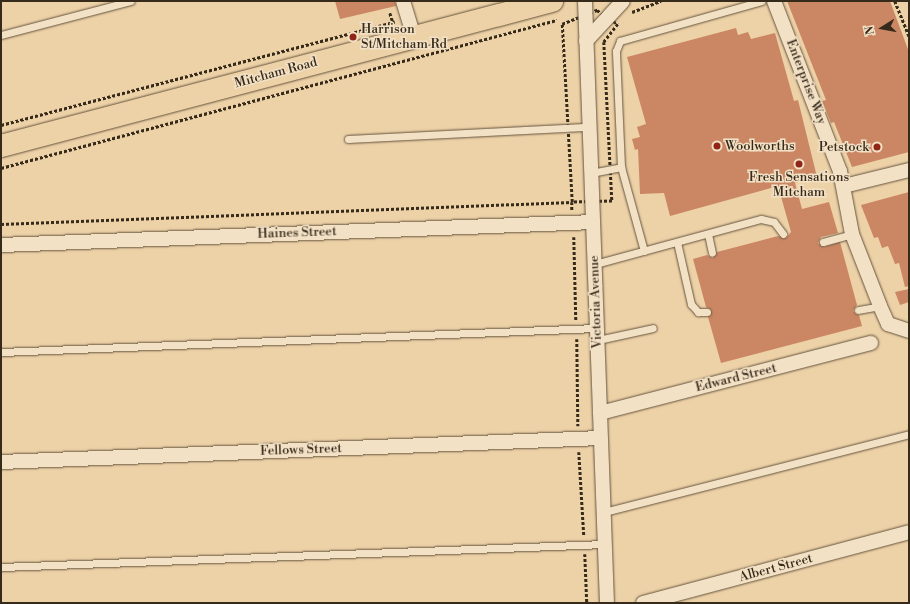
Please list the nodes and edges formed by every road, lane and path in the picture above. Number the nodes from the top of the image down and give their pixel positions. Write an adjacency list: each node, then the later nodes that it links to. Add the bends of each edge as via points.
1 (131, 1): 13 (lane)
2 (403, 1): 15 (street)
3 (585, 1): 16 (street, Victoria Avenue)
4 (661, 1): 8 (path)
5 (761, 1): 21 (lane, via 620,41 616,51)
6 (774, 1): 25 (street, Enterprise Way)
7 (895, 1): 14 (path)
8 (625, 7): 16 (street)
9 (554, 11): 15 (main road, Mitcham Road); 22 (path)
10 (623, 19): 12 (path)
11 (397, 21): 17 (path)
12 (618, 24)
13 (1, 35)
14 (909, 36)
15 (414, 37): 20 (main road, Mitcham Road)
16 (586, 41): 18 (street, Victoria Avenue)
17 (1, 125)
18 (589, 127): 19 (lane); 24 (street, Victoria Avenue)
19 (348, 139)
20 (1, 146)
21 (621, 167): 24 (lane); 35 (lane)
22 (1, 168)
23 (909, 170): 25 (street)
24 (591, 173): 27 (street, Victoria Avenue)
25 (844, 186): 31 (street, Enterprise Way)
26 (572, 222): 27 (street, Haines Street); 28 (path, via 572,202); 34 (street, Haines Street); 42 (path)
27 (593, 222): 37 (street, Victoria Avenue)
28 (1, 224)
29 (708, 234): 30 (lane, via 768,219); 32 (lane); 36 (lane)
30 (783, 234)
31 (852, 234): 33 (lane); 38 (street, Enterprise Way)
32 (677, 242): 35 (lane); 40 (lane, via 691,304 698,312)
33 (823, 242)
34 (1, 245)
35 (644, 251): 37 (lane)
36 (712, 253)
37 (595, 264): 44 (street, Victoria Avenue)
38 (880, 306): 39 (lane); 43 (street, Enterprise Way, via 888,324)
39 (858, 310)
40 (707, 312)
41 (653, 328): 44 (lane)
42 (577, 329): 44 (lane); 46 (lane); 50 (path)
43 (909, 331)
44 (597, 334): 47 (street, Victoria Avenue)
45 (872, 343): 47 (street, Edward Street)
46 (1, 352)
47 (600, 413): 49 (street, Victoria Avenue)
48 (909, 434): 52 (lane)
49 (600, 438): 50 (street, Fellows Street); 52 (street, Victoria Avenue)
50 (578, 439): 51 (street, Fellows Street); 54 (path)
51 (1, 462)
52 (604, 512): 55 (street, Victoria Avenue)
53 (909, 532): 59 (street, Albert Street)
54 (585, 544): 55 (lane); 56 (lane); 57 (path)
55 (605, 544): 58 (street, Victoria Avenue)
56 (1, 567)
57 (587, 603)
58 (607, 603)
59 (644, 603)

